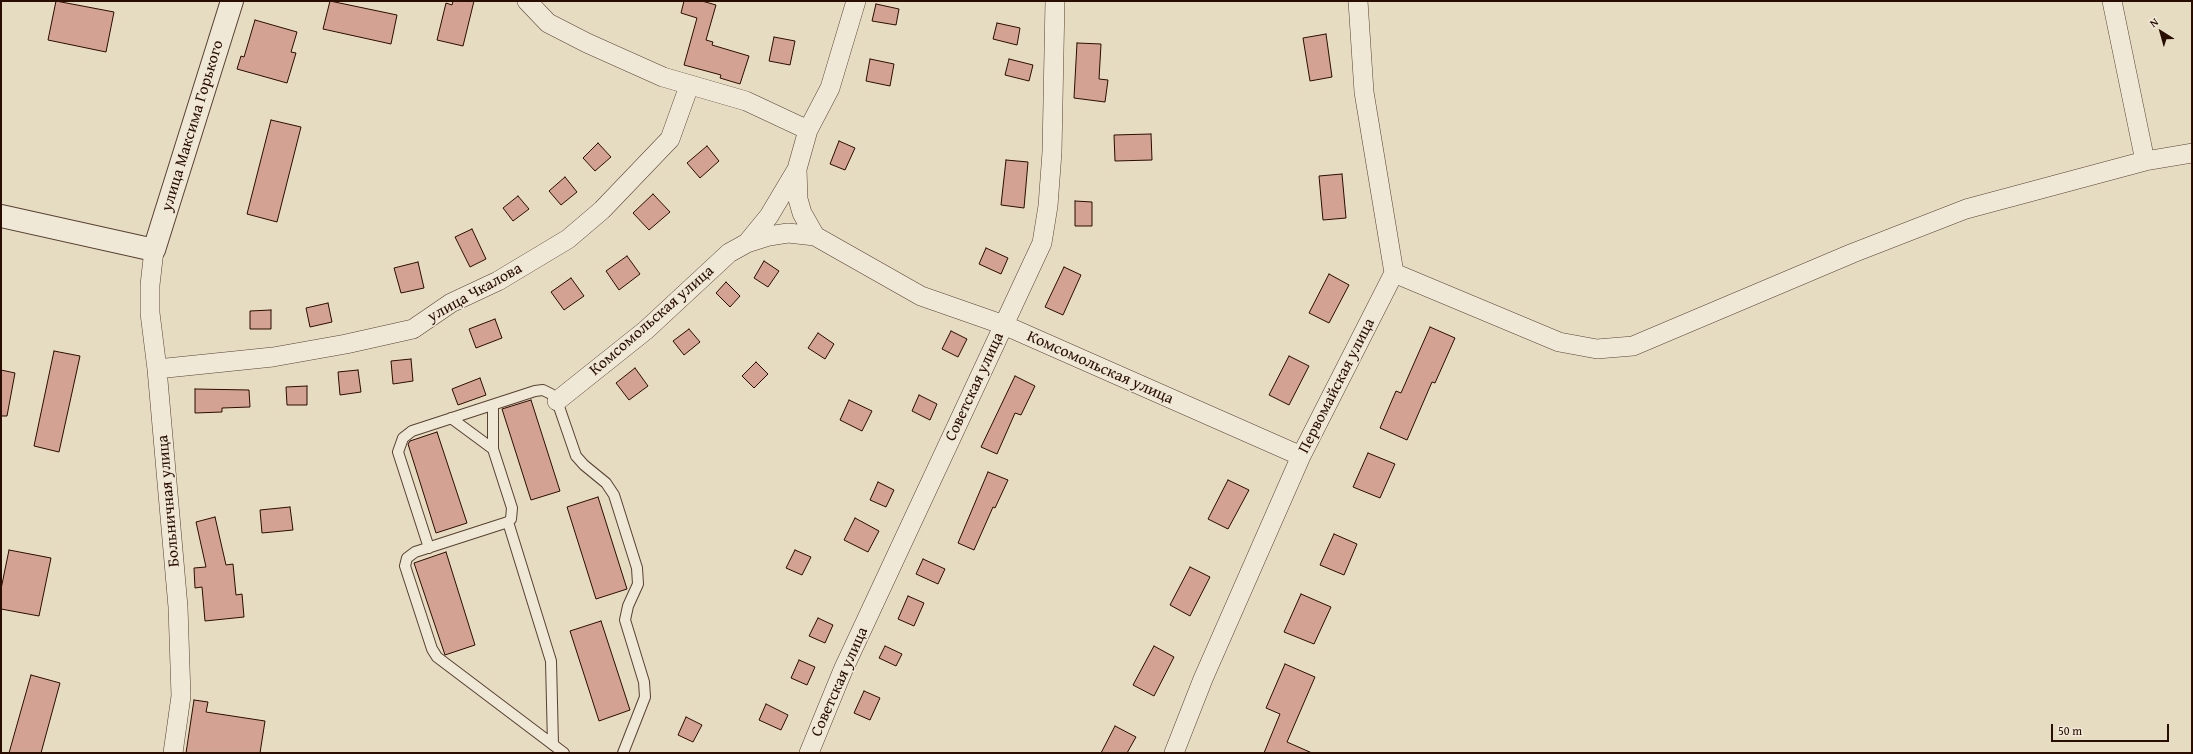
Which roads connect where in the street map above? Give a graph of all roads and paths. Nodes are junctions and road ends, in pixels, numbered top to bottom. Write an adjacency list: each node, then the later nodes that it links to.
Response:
1 (232, 1): 15 (street, улица Максима Горького)
2 (527, 1): 7 (street)
3 (856, 1): 8 (street, Комсомольская улица)
4 (1055, 1): 17 (street, Советская улица)
5 (1358, 1): 16 (street)
6 (2112, 1): 10 (street)
7 (689, 86): 8 (street); 18 (street, улица Чкалова)
8 (808, 130): 11 (street, Комсомольская улица)
9 (2192, 153): 10 (street)
10 (2145, 161): 16 (street)
11 (797, 169): 13 (street, Комсомольская улица); 14 (street, Комсомольская улица)
12 (1, 216): 15 (street)
13 (815, 236): 14 (street, Комсомольская улица); 17 (street, Комсомольская улица)
14 (747, 242): 19 (street, Комсомольская улица)
15 (154, 250): 18 (street, Больничная улица)
16 (1394, 274): 23 (street, Первомайская улица)
17 (1004, 325): 23 (street, Комсомольская улица); 30 (street, Советская улица)
18 (157, 368): 27 (street, Больничная улица)
19 (558, 401): 20 (lane); 29 (lane)
20 (493, 404): 21 (lane); 22 (lane)
21 (451, 418): 22 (lane); 25 (lane)
22 (493, 449): 24 (lane)
23 (1301, 456): 31 (street, Первомайская улица)
24 (508, 522): 25 (lane); 26 (lane)
25 (429, 548): 26 (lane)
26 (553, 745): 28 (lane)
27 (173, 753)
28 (564, 753)
29 (623, 753)
30 (809, 753)
31 (1174, 753)

